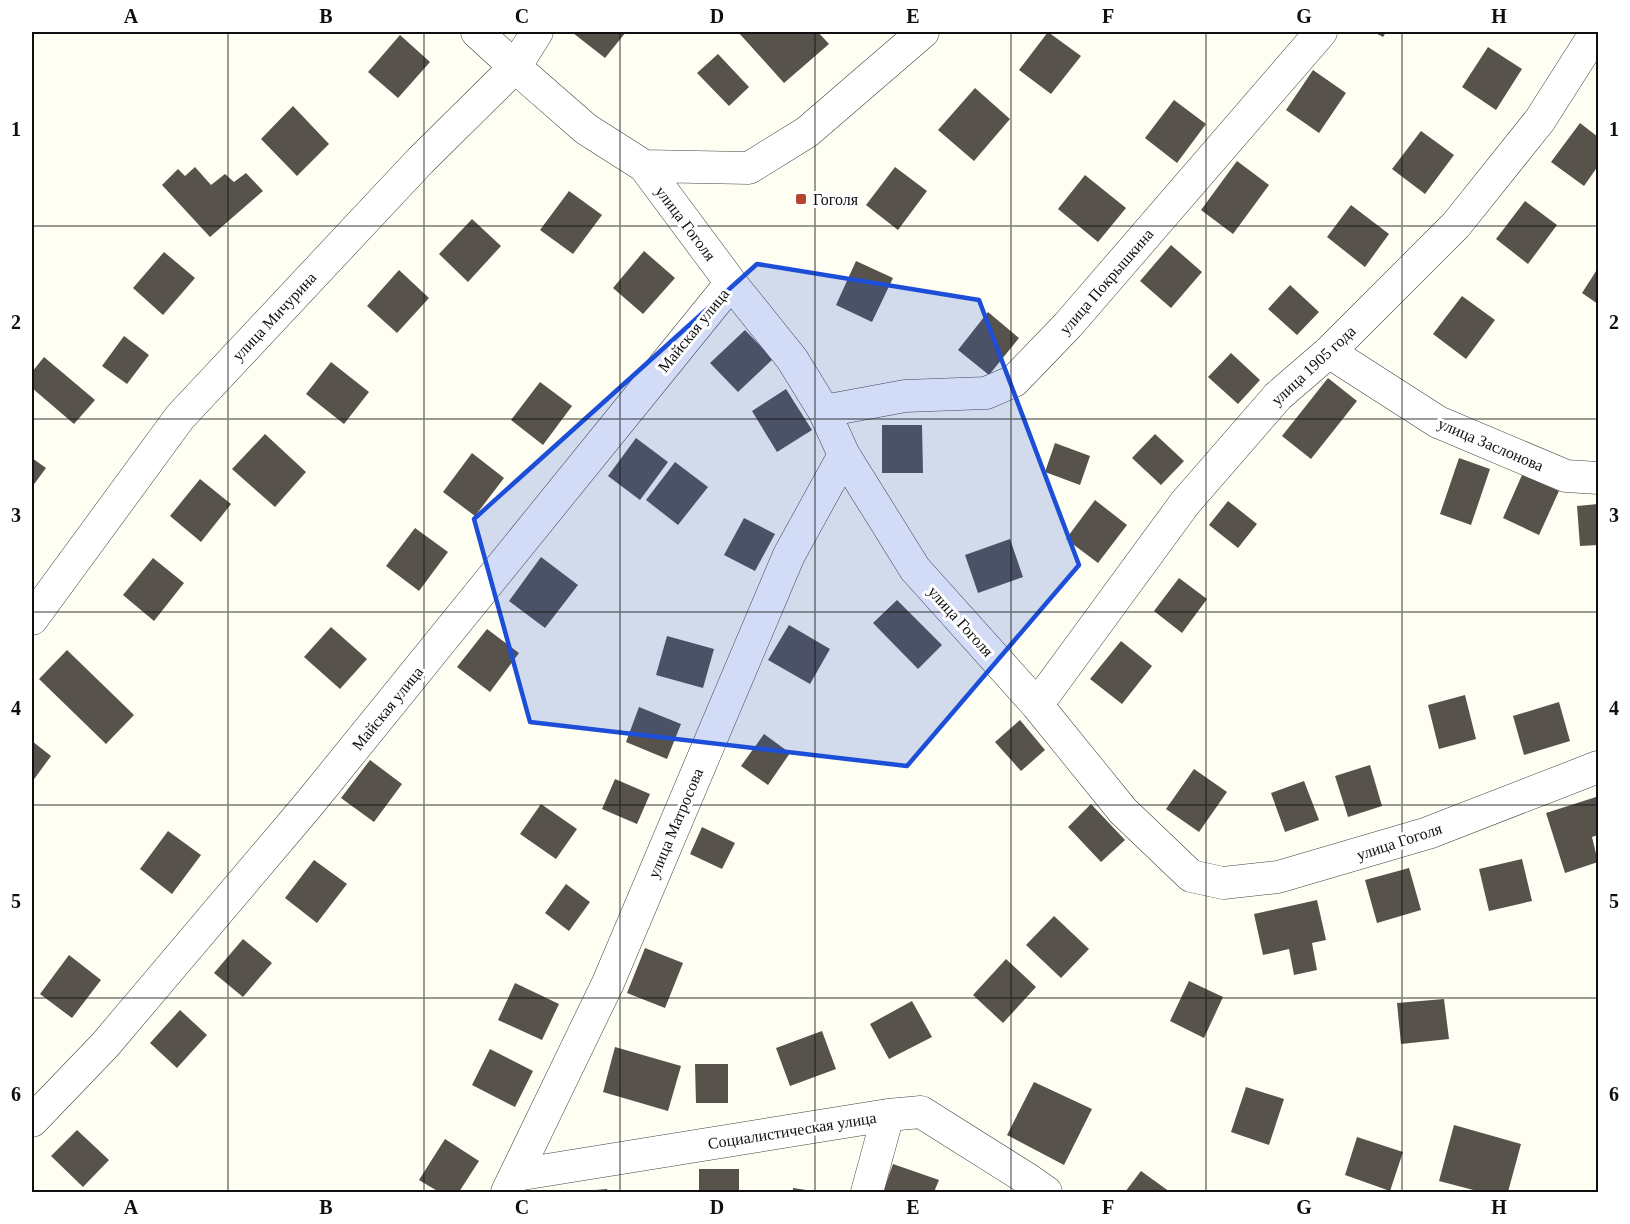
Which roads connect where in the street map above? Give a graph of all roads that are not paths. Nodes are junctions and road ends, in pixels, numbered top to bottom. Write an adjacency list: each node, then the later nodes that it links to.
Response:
1 (477, 32): 6 (street, улица Гоголя)
2 (537, 32): 6 (street, улица Мичурина)
3 (922, 32): 7 (street)
4 (1321, 32): 10 (street, улица Покрышкина)
5 (1596, 32): 9 (street, улица 1905 года)
6 (515, 67): 7 (street, улица Гоголя); 13 (street, улица Мичурина)
7 (644, 166): 8 (street, улица Гоголя)
8 (731, 283): 10 (street, улица Гоголя); 17 (street, Майская улица)
9 (1329, 352): 12 (street, улица Заслонова); 14 (street, улица 1905 года)
10 (824, 411): 11 (street, улица Гоголя)
11 (844, 455): 14 (street, улица Гоголя); 18 (street, улица Матросова)
12 (1599, 478)
13 (32, 619)
14 (1037, 705): 15 (street, улица Гоголя)
15 (1599, 767)
16 (888, 1115): 18 (street, Социалистическая улица); 19 (street); 20 (street, Социалистическая улица)
17 (32, 1121)
18 (512, 1184)
19 (867, 1192)
20 (1046, 1192)

